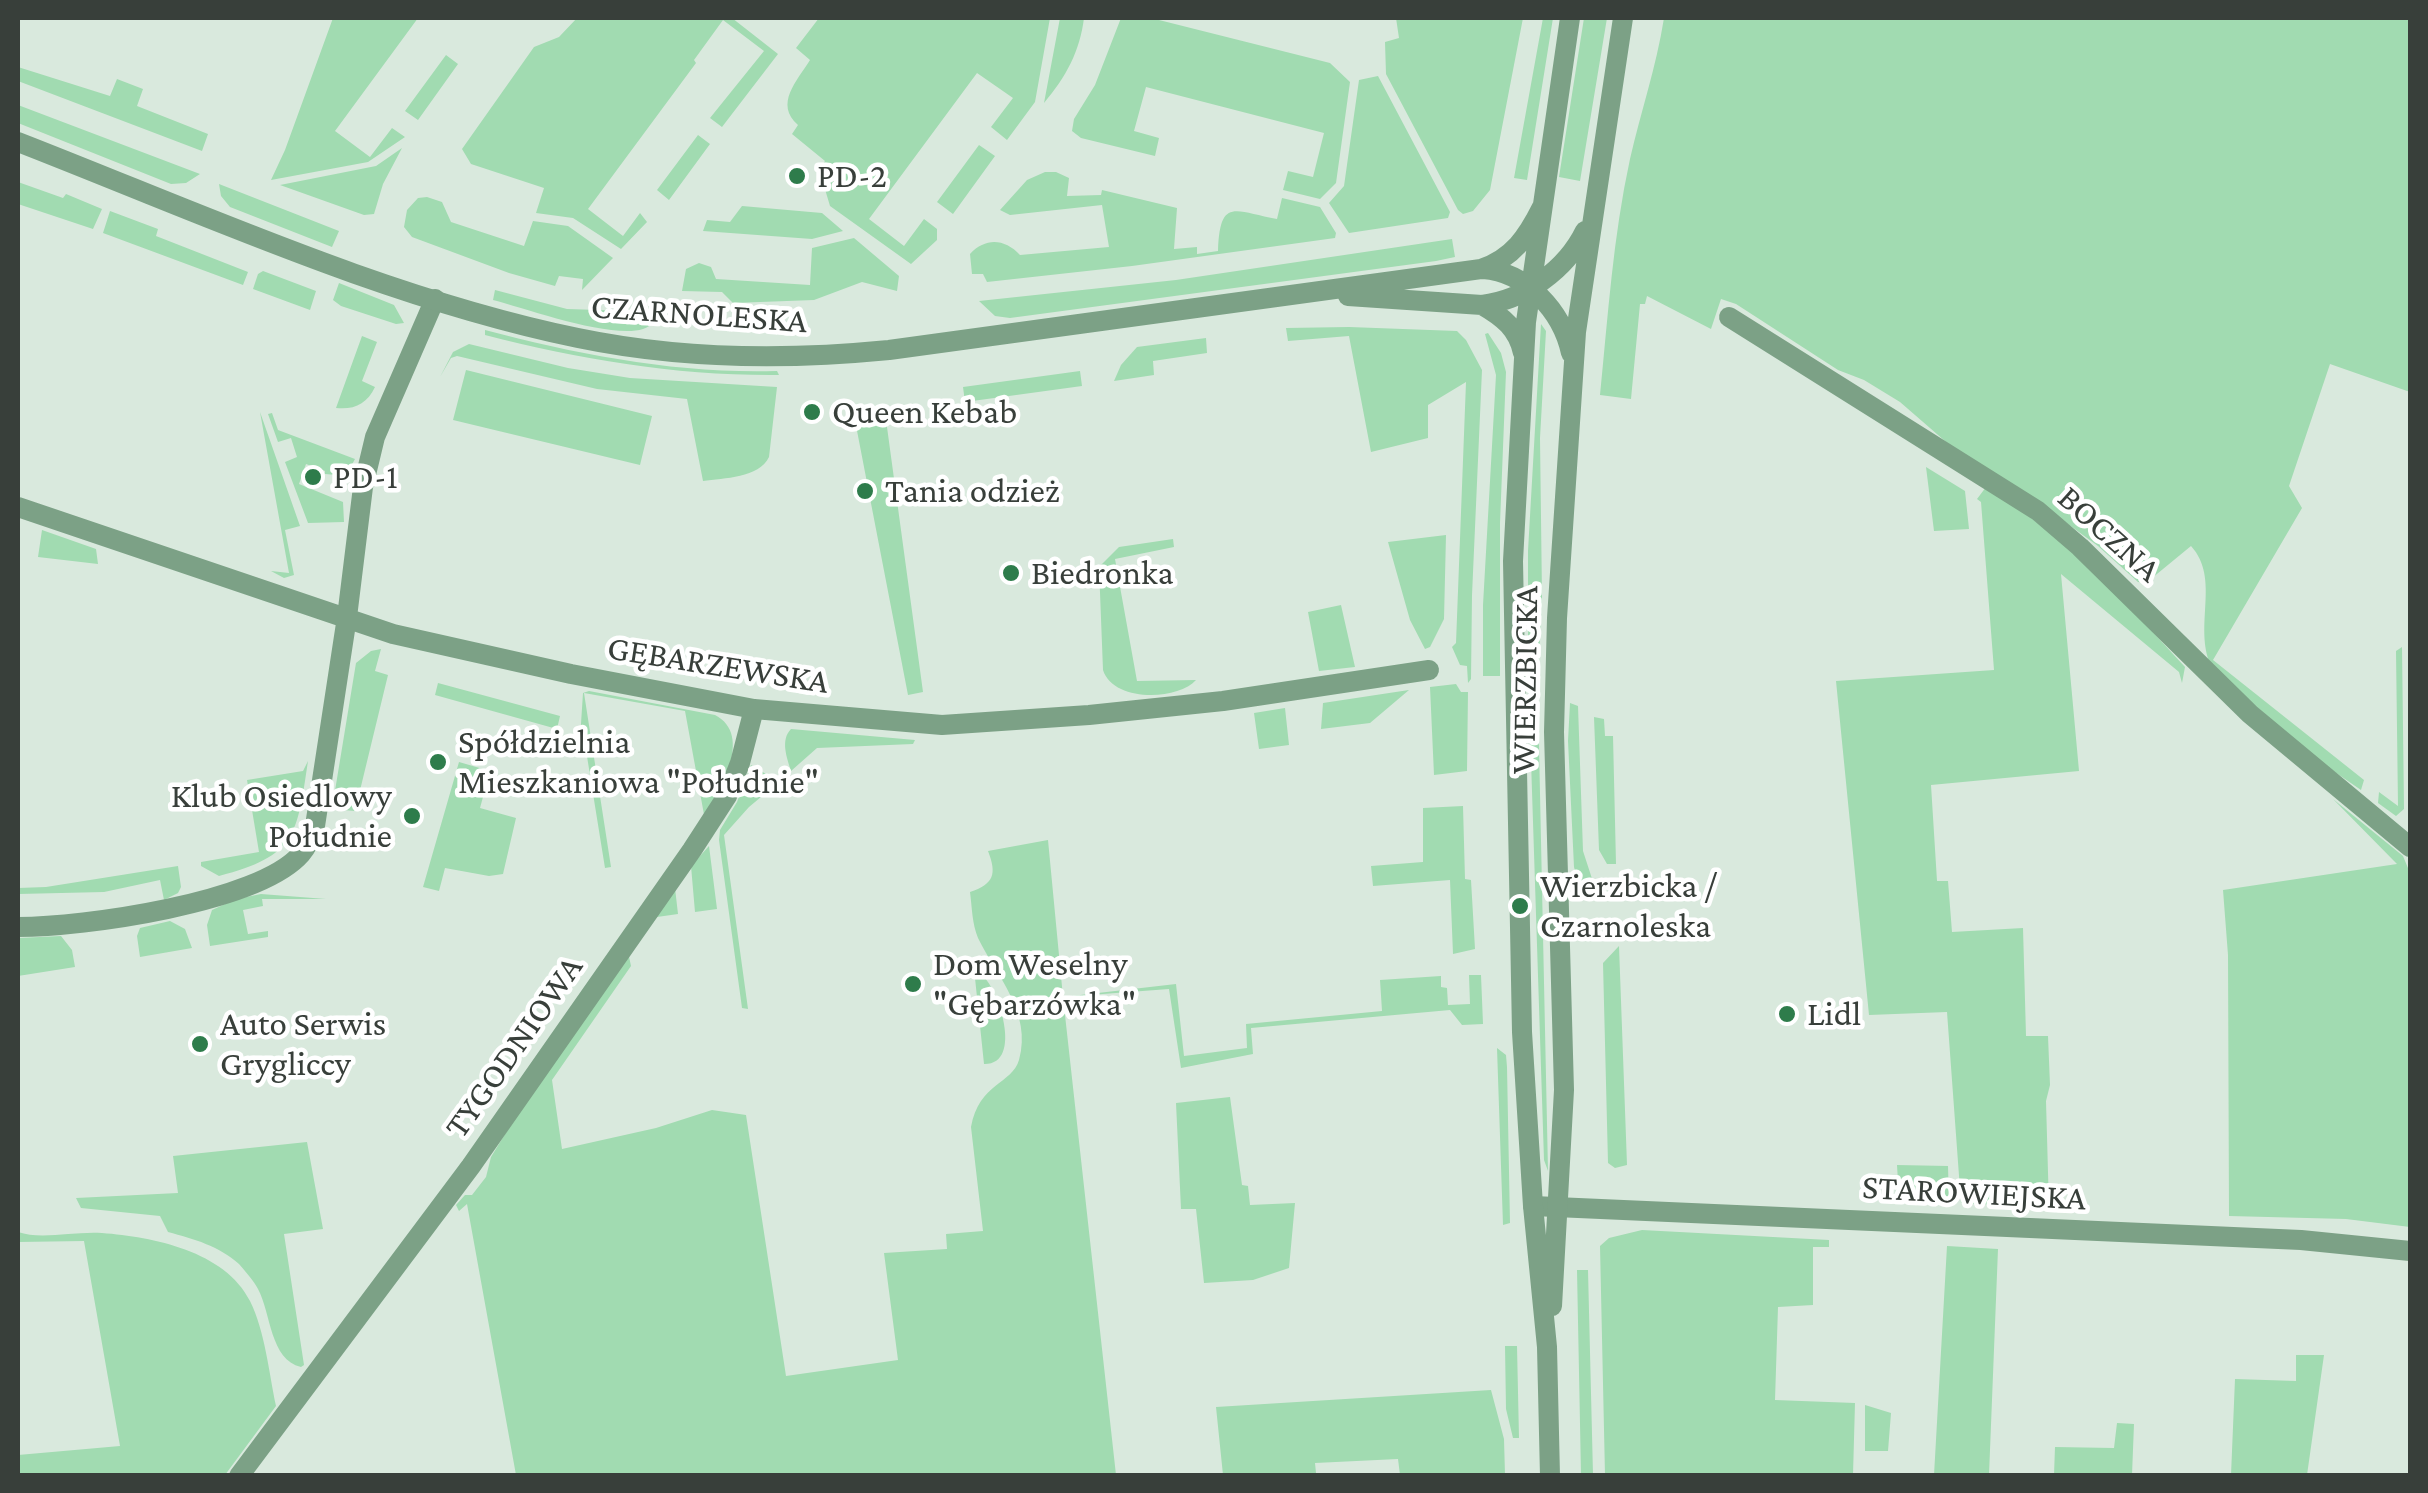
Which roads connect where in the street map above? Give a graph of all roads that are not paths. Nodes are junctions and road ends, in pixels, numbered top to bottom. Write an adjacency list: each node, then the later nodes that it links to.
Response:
1 (1570, 18): 4 (street, WIERZBICKA)
2 (1624, 18): 5 (street, WIERZBICKA)
3 (18, 142): 9 (street, CZARNOLESKA)
4 (1542, 207): 6 (street); 7 (street, WIERZBICKA)
5 (1592, 216): 7 (street, CZARNOLESKA); 13 (street, WIERZBICKA)
6 (1481, 269): 7 (street); 8 (street, CZARNOLESKA)
7 (1530, 288): 10 (street, CZARNOLESKA); 12 (street, WIERZBICKA); 13 (street)
8 (1286, 296): 9 (street, CZARNOLESKA); 10 (street, CZARNOLESKA)
9 (434, 299): 15 (street)
10 (1482, 305): 12 (street)
11 (1729, 317): 18 (street, BOCZNA)
12 (1524, 355): 20 (street, WIERZBICKA)
13 (1574, 364): 21 (street, WIERZBICKA)
14 (18, 508): 15 (street, GĘBARZEWSKA)
15 (348, 617): 17 (street, GĘBARZEWSKA); 19 (street)
16 (1429, 670): 17 (street, GĘBARZEWSKA)
17 (754, 709): 24 (street, TYGODNIOWA)
18 (2410, 847)
19 (18, 927)
20 (1533, 1206): 21 (street, STAROWIEJSKA); 23 (street, WIERZBICKA)
21 (1559, 1209): 22 (street, STAROWIEJSKA); 23 (street, WIERZBICKA)
22 (2410, 1250)
23 (1547, 1347): 25 (street, WIERZBICKA)
24 (239, 1476)
25 (1550, 1476)

